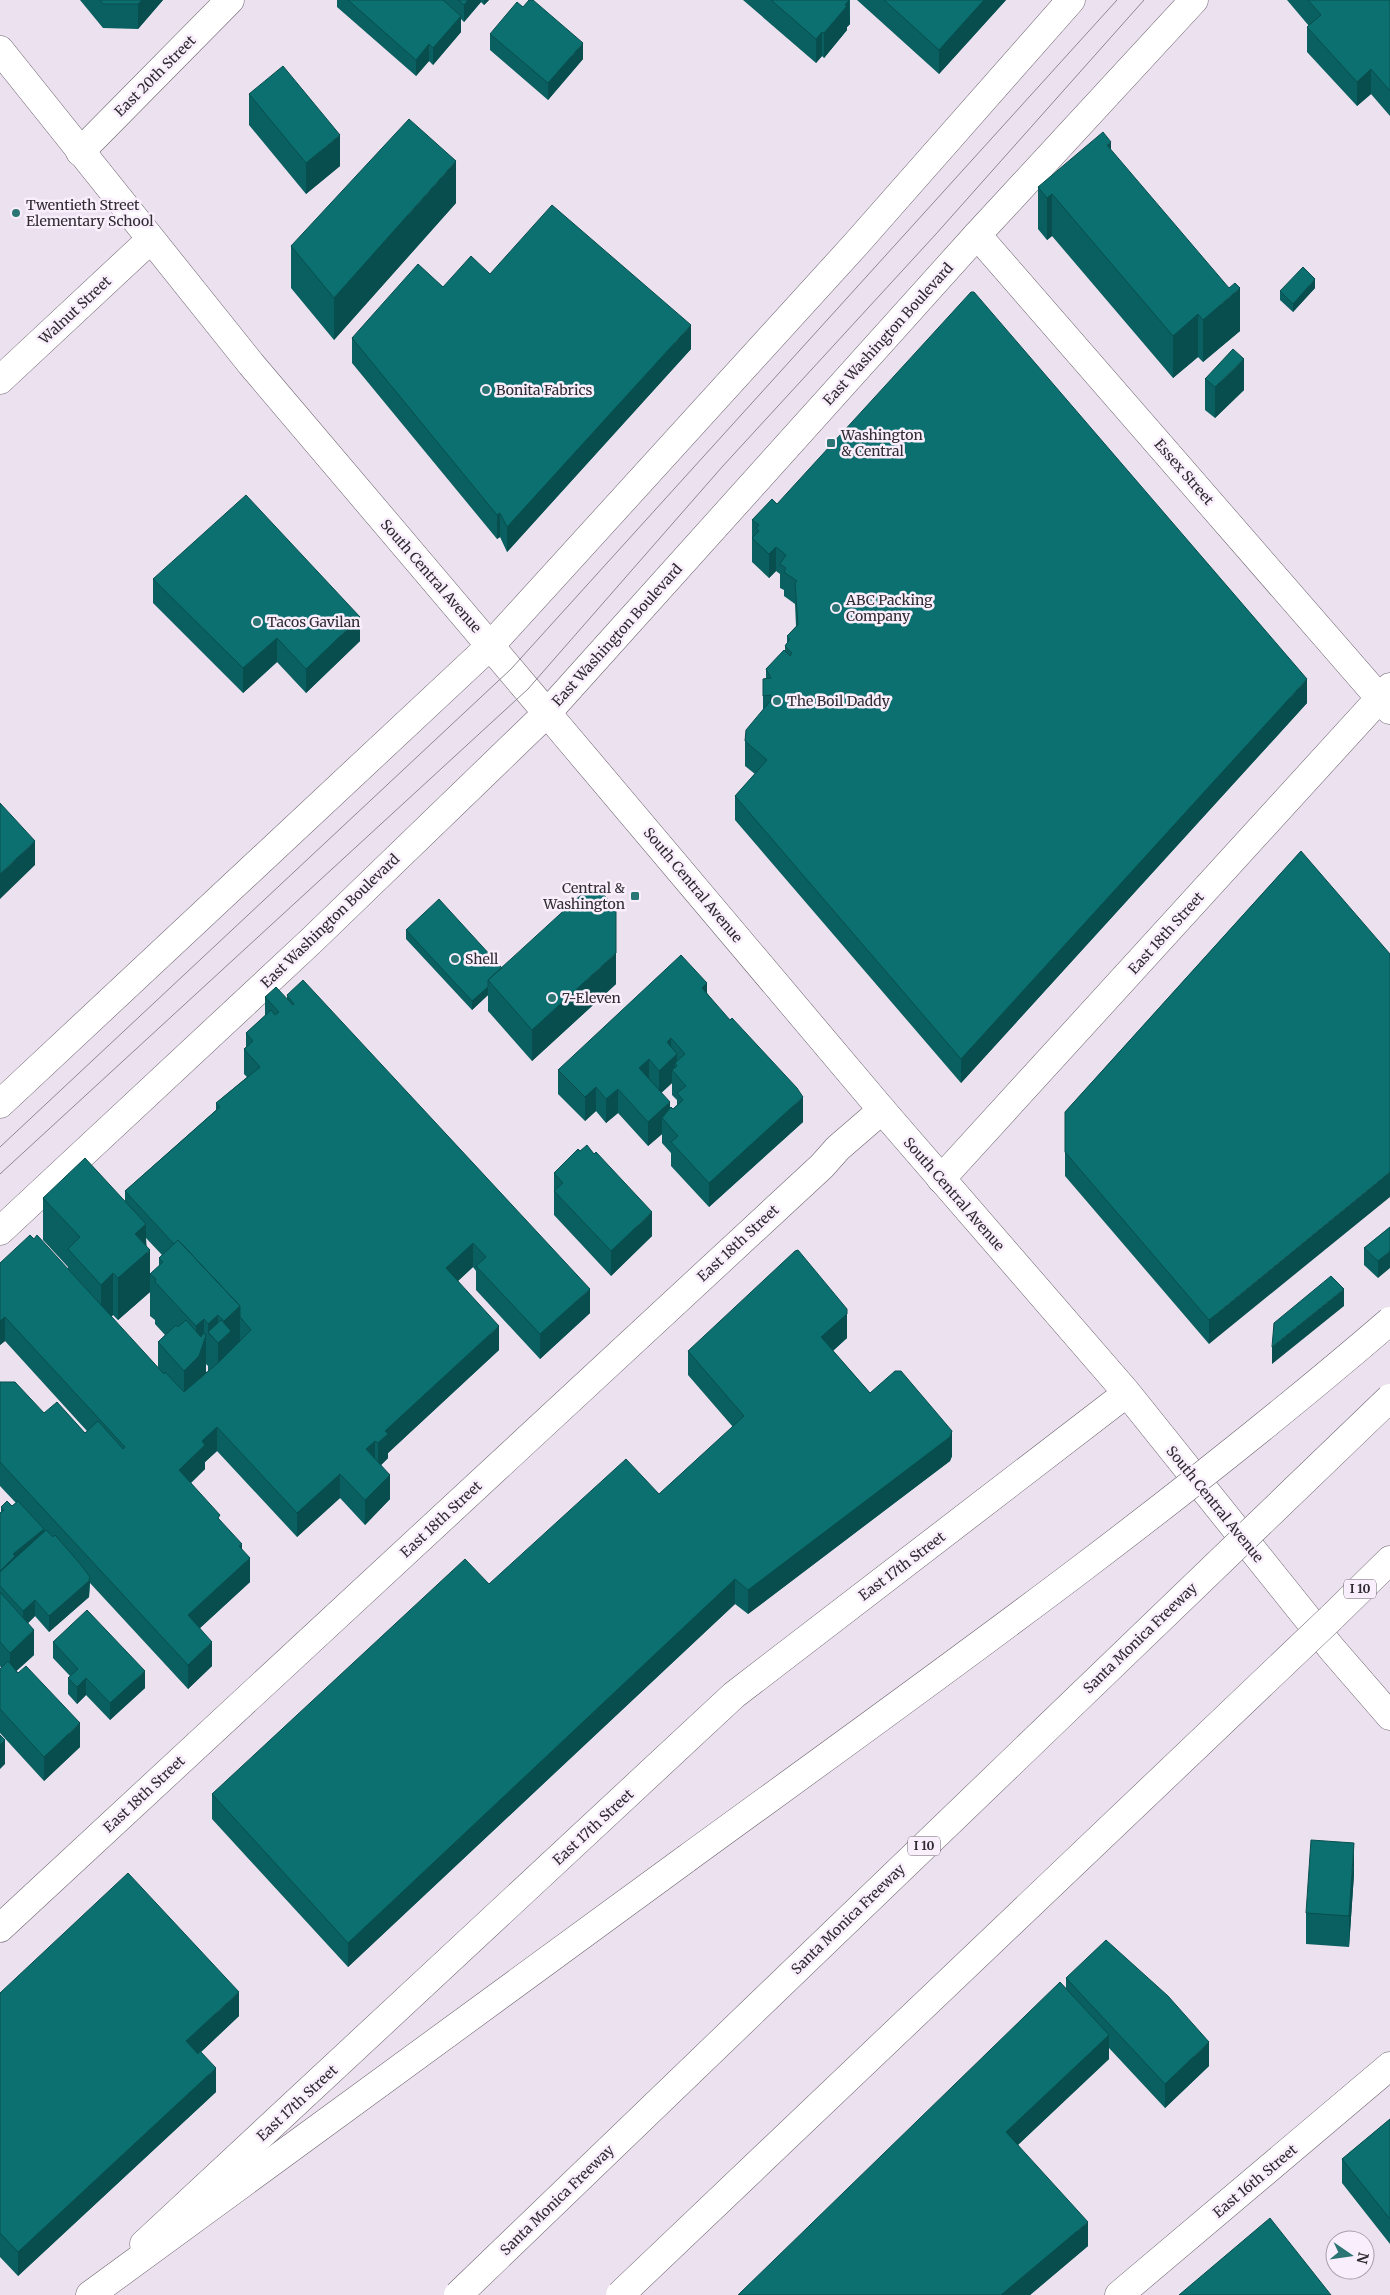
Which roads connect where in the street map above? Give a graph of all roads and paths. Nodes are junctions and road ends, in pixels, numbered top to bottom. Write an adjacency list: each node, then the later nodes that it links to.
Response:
1 (230, 0): 5 (main road, East 20th Street)
2 (1071, 0): 9 (main road)
3 (1194, 0): 6 (main road, East Washington Boulevard)
4 (0, 50): 5 (main road, South Central Avenue)
5 (80, 152): 7 (main road, South Central Avenue)
6 (977, 234): 10 (main road, Essex Street); 11 (main road, East Washington Boulevard)
7 (150, 240): 8 (main road, Walnut Street); 9 (main road, South Central Avenue)
8 (0, 380)
9 (491, 645): 11 (main road, South Central Avenue); 12 (main road)
10 (1387, 699): 14 (main road, East 18th Street)
11 (547, 713): 13 (main road, South Central Avenue); 15 (main road, East Washington Boulevard)
12 (0, 1104)
13 (882, 1110): 14 (main road, South Central Avenue); 21 (main road, East 18th Street)
14 (941, 1179): 17 (main road, South Central Avenue)
15 (0, 1231)
16 (1390, 1321): 23 (main road, bridge)
17 (1127, 1394): 20 (main road, South Central Avenue); 23 (main road, East 17th Street)
18 (1390, 1398): 24 (main road, Santa Monica Freeway / I 10, bridge)
19 (1390, 1560): 25 (main road, I 10, bridge)
20 (1390, 1716)
21 (0, 1928)
22 (1390, 2066): 26 (main road, East 16th Street)
23 (89, 2295)
24 (458, 2295)
25 (620, 2295)
26 (1119, 2295)

